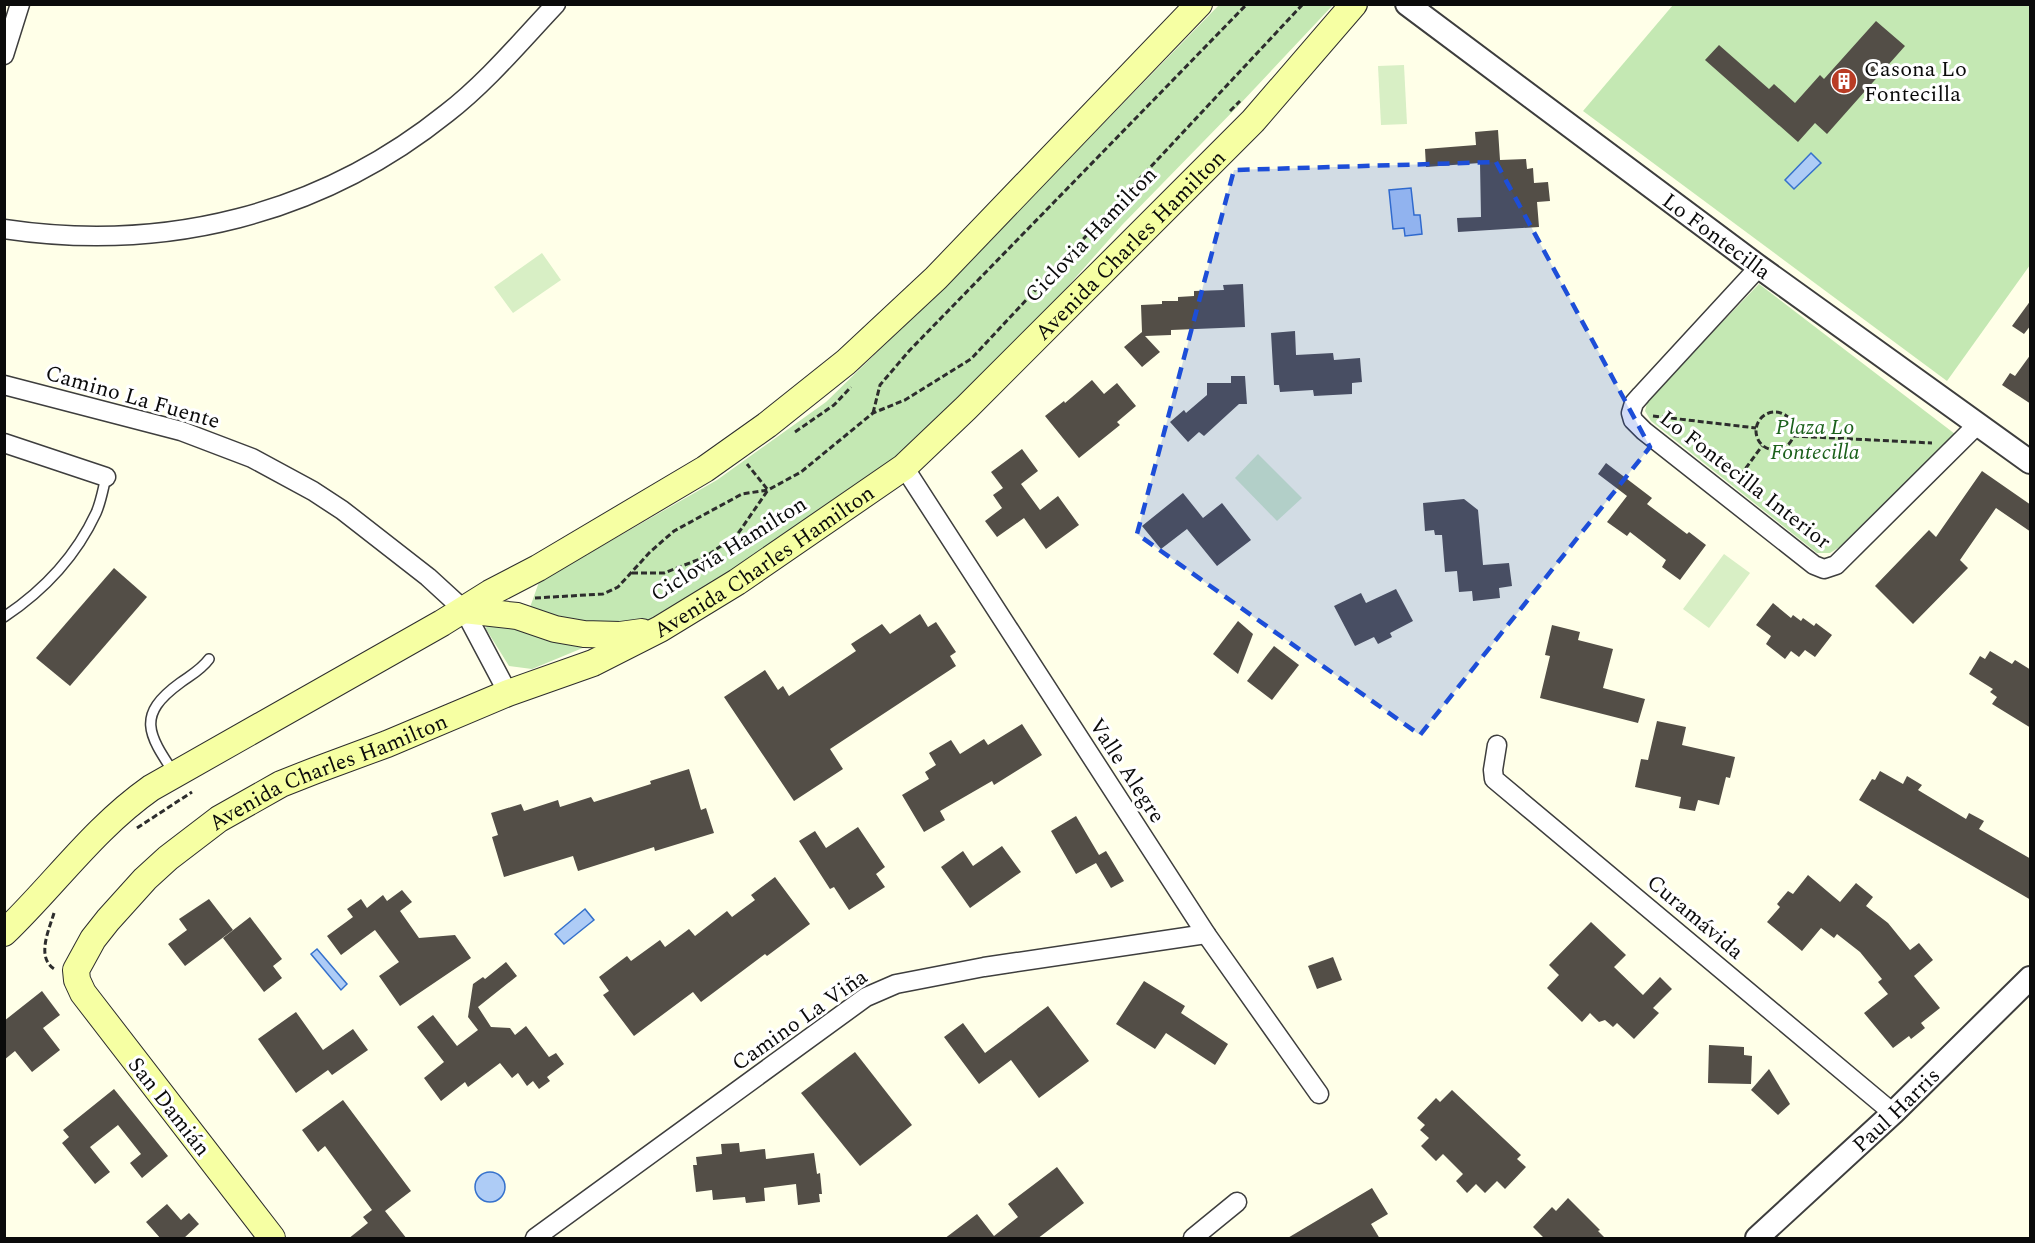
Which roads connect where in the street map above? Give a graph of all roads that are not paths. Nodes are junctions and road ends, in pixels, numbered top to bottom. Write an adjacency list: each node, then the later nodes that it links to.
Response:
1 (20, 4): 6 (street)
2 (556, 4): 7 (street)
3 (1354, 4): 13 (main road, Avenida Charles Hamilton)
4 (1407, 4): 8 (street, Lo Fontecilla)
5 (1196, 6): 15 (main road)
6 (4, 55)
7 (4, 229)
8 (1759, 267): 10 (street, Lo Fontecilla); 10 (street, Lo Fontecilla Interior)
9 (4, 385): 17 (street, Camino La Fuente)
10 (1977, 425): 12 (street, Lo Fontecilla)
11 (4, 443): 14 (street)
12 (2031, 462)
13 (904, 467): 19 (main road, Avenida Charles Hamilton); 25 (street, Valle Alegre)
14 (106, 477): 18 (lane)
15 (540, 578): 16 (main road); 17 (main road)
16 (525, 605): 17 (main road); 19 (main road)
17 (464, 610): 21 (street, Camino La Fuente); 23 (main road)
18 (4, 617)
19 (660, 629): 21 (main road, Avenida Charles Hamilton)
20 (209, 659): 23 (lane)
21 (508, 693): 26 (main road, Avenida Charles Hamilton)
22 (1497, 745): 29 (street, Curamávida)
23 (174, 773): 24 (main road)
24 (4, 933)
25 (1206, 934): 28 (street, Valle Alegre); 32 (street, Camino La Viña)
26 (76, 975): 31 (main road, San Damián)
27 (2031, 978): 29 (street, Paul Harris)
28 (1319, 1094)
29 (1893, 1113): 34 (street, Paul Harris)
30 (1237, 1202): 33 (street)
31 (272, 1239)
32 (535, 1239)
33 (1192, 1239)
34 (1757, 1239)

